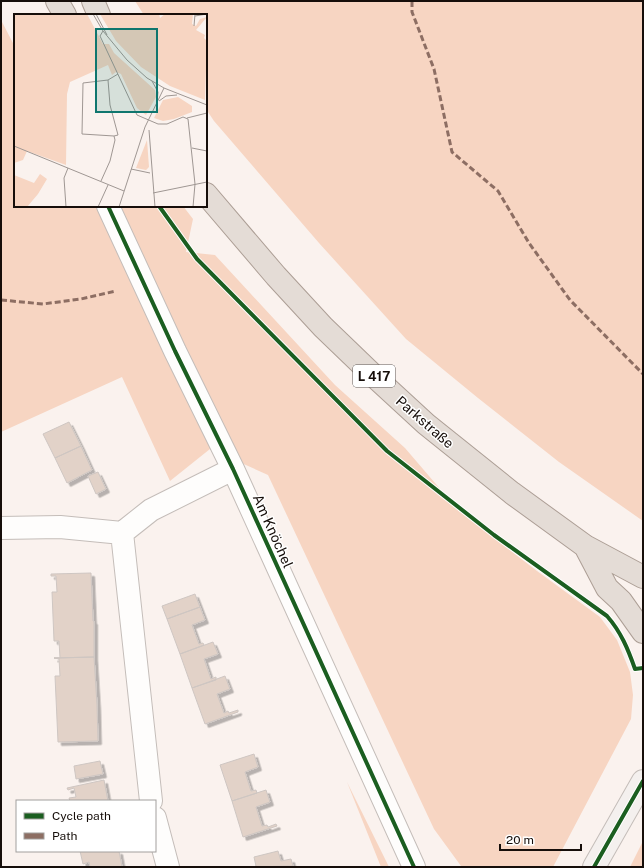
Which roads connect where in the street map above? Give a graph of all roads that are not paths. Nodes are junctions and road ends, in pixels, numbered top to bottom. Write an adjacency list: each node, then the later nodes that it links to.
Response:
1 (57, 1): 3 (highway)
2 (92, 1): 4 (highway)
3 (64, 14)
4 (98, 14)
5 (207, 195): 10 (highway, Parkstraße / L 417)
6 (108, 207): 7 (street, Am Knöchel)
7 (233, 469): 9 (street); 17 (street, Am Knöchel)
8 (1, 528): 9 (street)
9 (122, 533): 14 (street)
10 (585, 546): 11 (highway, Parkstraße / L 417); 12 (highway)
11 (643, 577)
12 (643, 632)
13 (643, 781): 18 (main road)
14 (151, 800)
15 (156, 822): 16 (street)
16 (168, 867)
17 (414, 867)
18 (594, 867)

